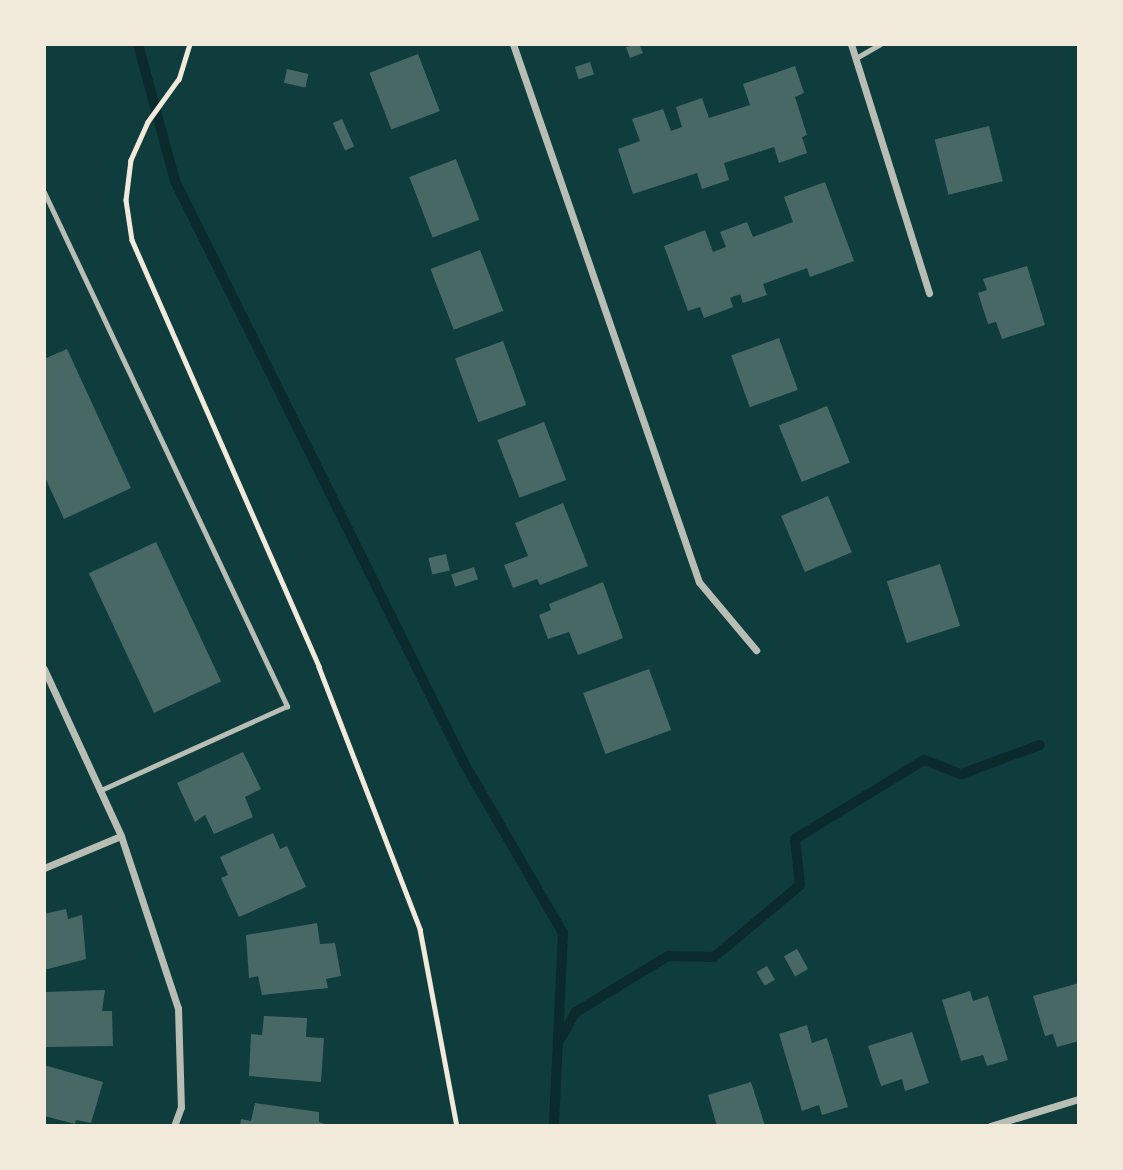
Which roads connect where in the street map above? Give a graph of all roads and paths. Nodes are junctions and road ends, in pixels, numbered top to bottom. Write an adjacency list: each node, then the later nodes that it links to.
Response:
1 (190, 44): 15 (path)
2 (513, 44): 8 (street)
3 (851, 44): 5 (street)
4 (880, 44): 5 (lane)
5 (856, 58): 7 (street)
6 (44, 192): 10 (lane)
7 (929, 293)
8 (756, 650)
9 (44, 669): 10 (street)
10 (99, 791): 11 (street)
11 (121, 836): 12 (street); 14 (street)
12 (44, 868)
13 (1079, 1099): 16 (street)
14 (174, 1126)
15 (457, 1126)
16 (990, 1126)

